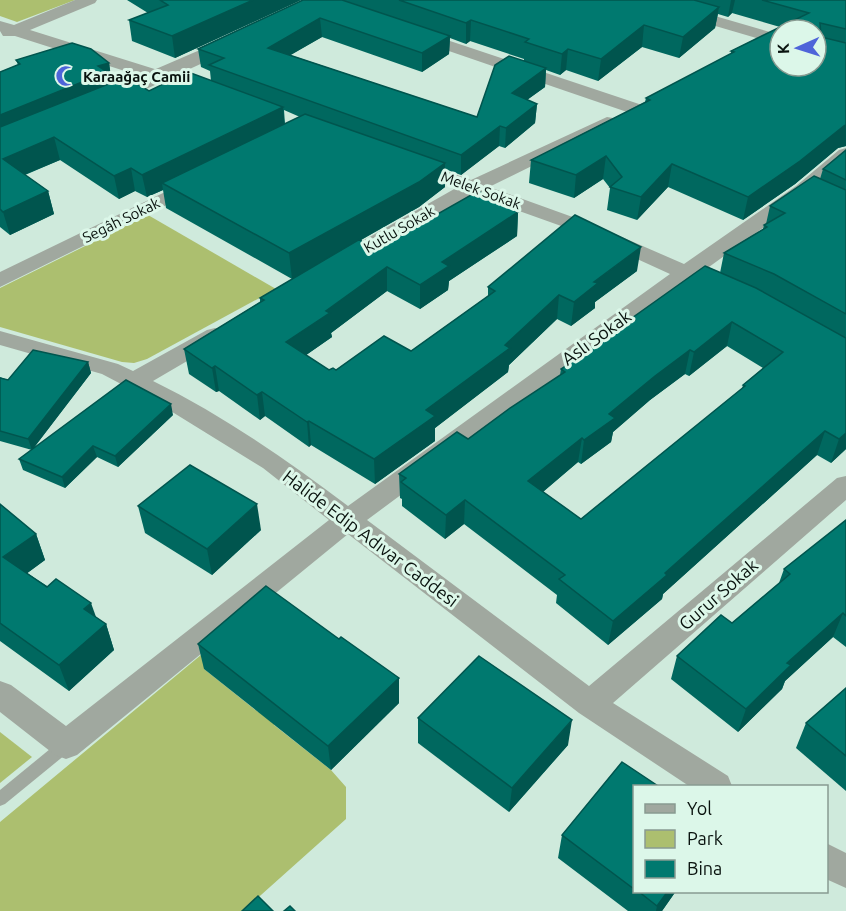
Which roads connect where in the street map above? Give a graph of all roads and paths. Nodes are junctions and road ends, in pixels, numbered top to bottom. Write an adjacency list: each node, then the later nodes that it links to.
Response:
1 (89, 0): 4 (street)
2 (644, 0): 6 (street)
3 (396, 28): 12 (street)
4 (5, 31): 9 (street)
5 (254, 32): 9 (street)
6 (768, 37)
7 (768, 39): 8 (street)
8 (745, 47)
9 (159, 76): 10 (street); 13 (street)
10 (221, 97)
11 (656, 98): 12 (street, Kutlu Sokak)
12 (636, 109): 17 (street, Kutlu Sokak)
13 (78, 111)
14 (846, 154): 18 (street, Aslı Sokak)
15 (395, 160): 17 (street, Melek Sokak)
16 (213, 175): 20 (street, Segâh Sokak)
17 (473, 187): 18 (street, Melek Sokak); 19 (street, Kutlu Sokak)
18 (687, 273): 21 (street, Melek Sokak); 26 (street, Aslı Sokak)
19 (319, 275)
20 (0, 280)
21 (718, 287)
22 (237, 322): 24 (street)
23 (0, 338): 24 (street, Halide Edip Adıvar Caddesi)
24 (134, 381): 26 (street, Halide Edip Adıvar Caddesi)
25 (846, 484): 28 (street, Gurur Sokak)
26 (346, 521): 28 (street, Halide Edip Adıvar Caddesi); 29 (street, Aslı Sokak)
27 (0, 694): 29 (street)
28 (590, 704): 30 (street, Halide Edip Adıvar Caddesi)
29 (66, 745): 31 (lane)
30 (714, 785)
31 (0, 799)
32 (828, 860): 33 (street)
33 (846, 872)

